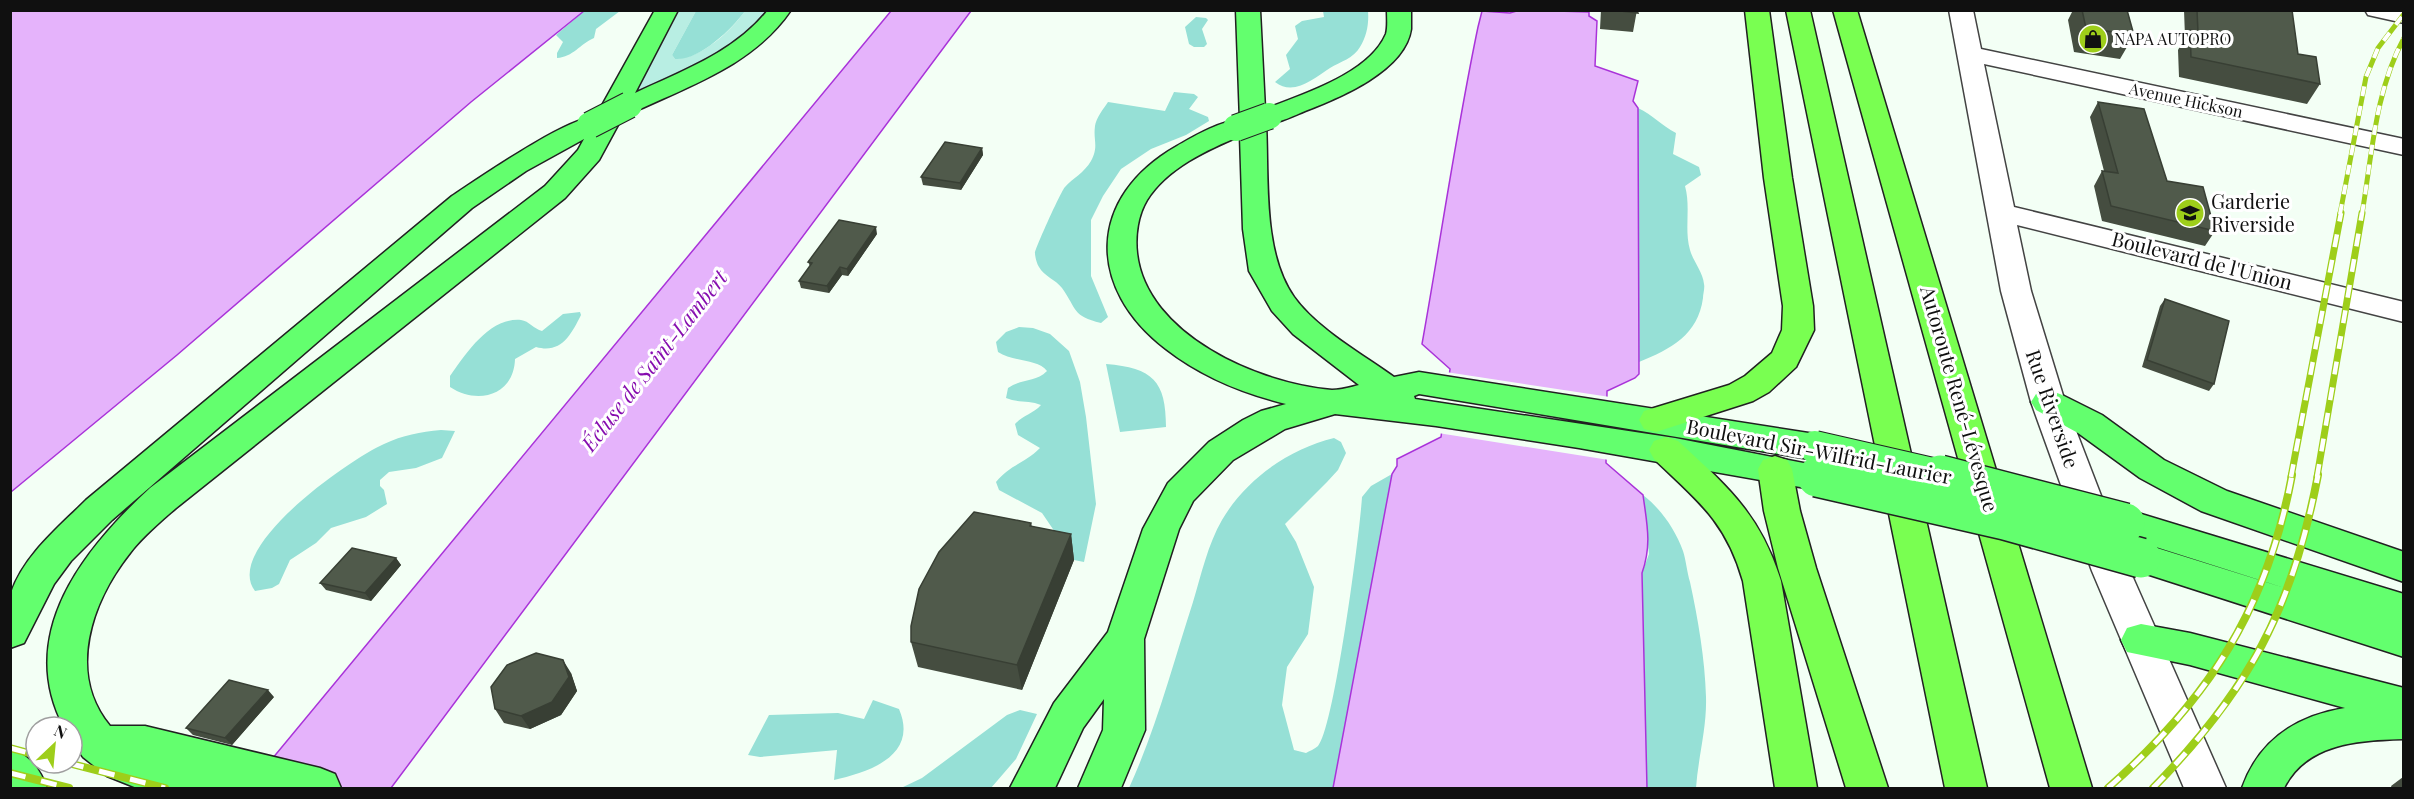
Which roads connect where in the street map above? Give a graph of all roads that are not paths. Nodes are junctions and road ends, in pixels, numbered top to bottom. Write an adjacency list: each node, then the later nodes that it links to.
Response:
1 (667, 10): 30 (main road)
2 (780, 10): 24 (main road, bridge)
3 (1248, 10): 16 (main road)
4 (1399, 10): 18 (main road, bridge)
5 (1757, 10): 19 (highway)
6 (1798, 10): 39 (highway)
7 (1845, 10): 40 (highway, Autoroute René-Lévesque)
8 (1961, 10): 11 (street, Rue Riverside)
9 (2376, 10): 10 (street)
10 (2403, 16)
11 (1969, 54): 12 (street, Avenue Hickson); 13 (street, Rue Riverside)
12 (2403, 147)
13 (2001, 222): 14 (street, Boulevard de l'Union); 15 (street, Boulevard de l'Union); 17 (street, Rue Riverside)
14 (2403, 312)
15 (2403, 330)
16 (1420, 397): 18 (main road, Boulevard Sir-Wilfrid-Laurier); 19 (main road, Boulevard Sir-Wilfrid-Laurier)
17 (2048, 402): 22 (main road); 26 (street, Rue Riverside)
18 (1330, 403): 25 (main road, Boulevard Sir-Wilfrid-Laurier)
19 (1661, 435): 20 (main road, Boulevard Sir-Wilfrid-Laurier); 21 (main road, Boulevard Sir-Wilfrid-Laurier); 37 (highway)
20 (1816, 462): 21 (main road, Boulevard Sir-Wilfrid-Laurier); 23 (main road, Boulevard Sir-Wilfrid-Laurier, bridge); 27 (main road, Boulevard Sir-Wilfrid-Laurier, bridge)
21 (1775, 470): 38 (highway)
22 (2403, 567)
23 (2403, 610)
24 (10, 632)
25 (1125, 639): 35 (main road); 36 (main road)
26 (2141, 640): 28 (main road); 41 (street, Rue Riverside)
27 (2403, 641)
28 (2403, 706)
29 (2403, 720): 42 (main road)
30 (123, 751): 33 (main road); 34 (main road)
31 (10, 767): 32 (main road)
32 (26, 789)
33 (216, 789)
34 (320, 789)
35 (1031, 789)
36 (1099, 789)
37 (1796, 789)
38 (1867, 789)
39 (1966, 789)
40 (2071, 789)
41 (2205, 789)
42 (2263, 789)

